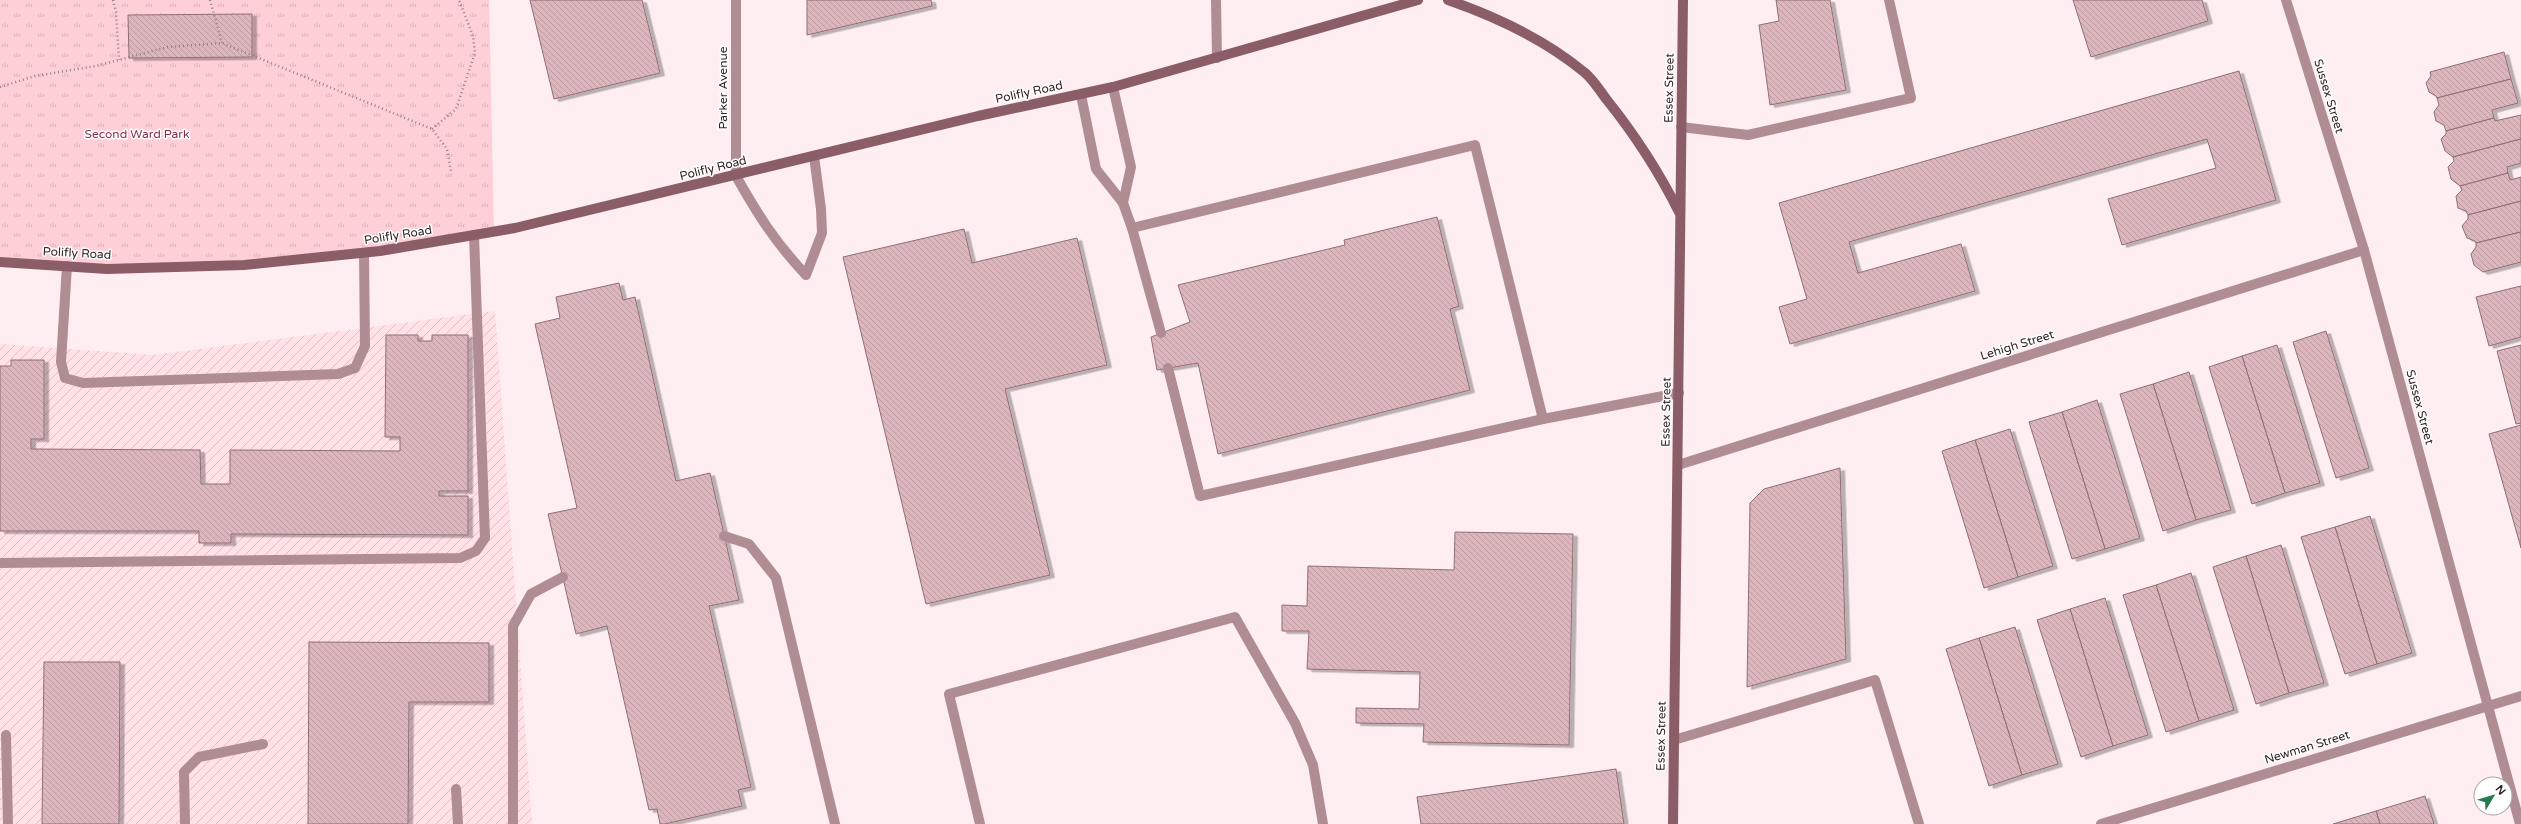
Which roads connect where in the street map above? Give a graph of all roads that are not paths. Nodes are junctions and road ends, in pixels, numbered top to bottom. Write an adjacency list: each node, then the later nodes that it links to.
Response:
1 (736, 0): 14 (street, Parker Avenue)
2 (1216, 0): 9 (street)
3 (1418, 0): 8 (main road, Polifly Road)
4 (1448, 0): 16 (main road)
5 (1683, 0): 12 (main road, Essex Street)
6 (1889, 0): 12 (street)
7 (2286, 0): 19 (street, Sussex Street)
8 (1399, 3): 9 (main road, Polifly Road)
9 (1217, 58): 10 (main road, Polifly Road)
10 (1113, 87): 11 (main road, Polifly Road); 15 (street)
11 (1081, 95): 13 (main road, Polifly Road); 15 (street)
12 (1681, 127): 16 (main road, Essex Street)
13 (814, 156): 14 (main road, Polifly Road); 14 (street)
14 (736, 176): 18 (main road, Polifly Road)
15 (1123, 203): 17 (street)
16 (1680, 214): 25 (main road, Essex Street)
17 (1132, 228): 23 (street); 26 (street)
18 (474, 235): 20 (main road, Polifly Road); 29 (street)
19 (2364, 250): 27 (street, Lehigh Street); 32 (street, Sussex Street)
20 (364, 253): 22 (main road, Polifly Road); 22 (street)
21 (0, 262): 22 (main road, Polifly Road)
22 (67, 266)
23 (1161, 333)
24 (1168, 368): 26 (street)
25 (1679, 393): 26 (street); 27 (main road, Essex Street)
26 (1543, 419)
27 (1678, 465): 34 (main road, Essex Street)
28 (724, 536): 41 (street)
29 (0, 564)
30 (563, 577): 40 (street)
31 (2521, 696): 32 (street, Newman Street)
32 (2488, 706): 46 (street, Newman Street); 47 (street, Sussex Street)
33 (6, 735): 37 (street)
34 (1674, 740): 44 (main road, Essex Street); 45 (street)
35 (263, 744): 38 (street)
36 (456, 790): 39 (street)
37 (8, 824)
38 (185, 824)
39 (458, 824)
40 (513, 824)
41 (835, 824)
42 (980, 824): 43 (street)
43 (1323, 824)
44 (1673, 824)
45 (1919, 824)
46 (2101, 824)
47 (2520, 824)

